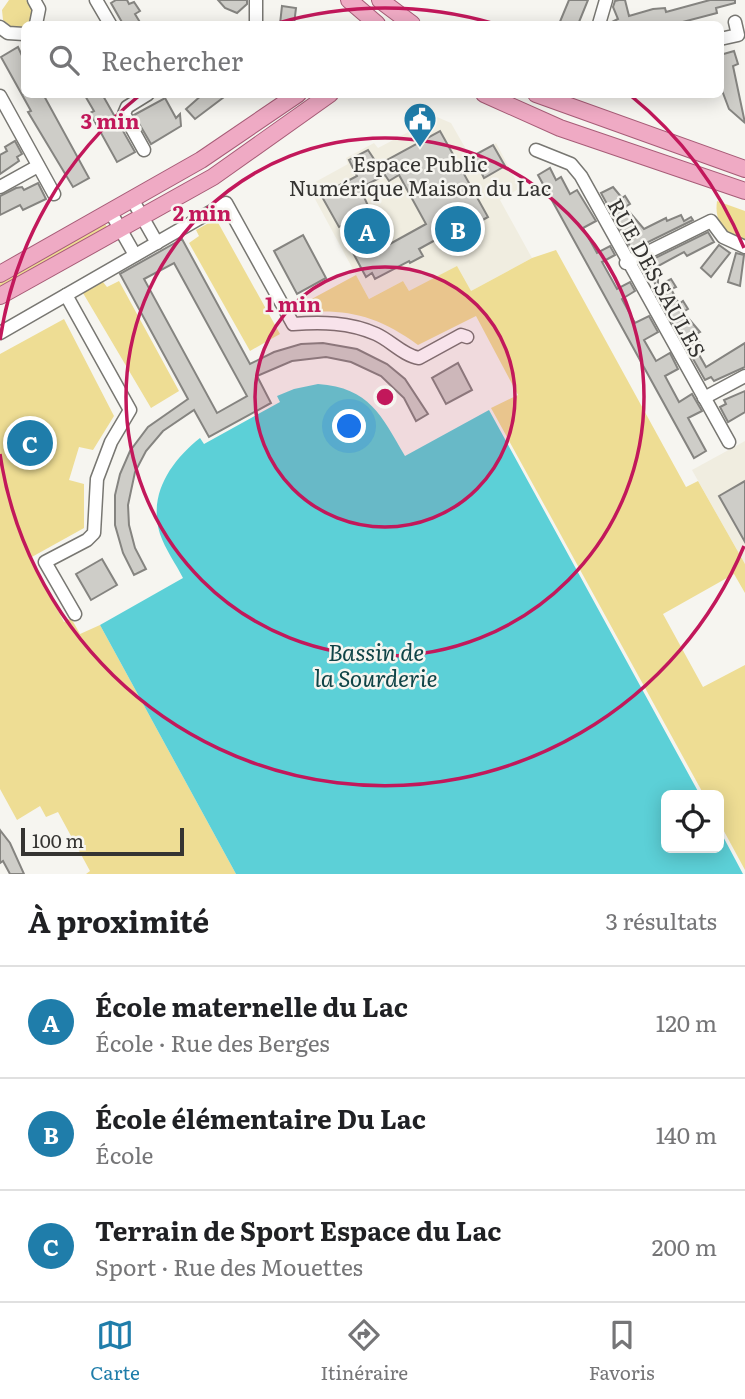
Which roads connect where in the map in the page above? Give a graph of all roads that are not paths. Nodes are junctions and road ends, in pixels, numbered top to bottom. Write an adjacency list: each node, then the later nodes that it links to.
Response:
1 (96, 0): 8 (street)
2 (256, 0): 9 (street)
3 (349, 0): 10 (main road)
4 (380, 0): 11 (main road)
5 (606, 0): 12 (street)
6 (37, 1): 7 (street)
7 (37, 21)
8 (108, 21)
9 (256, 21)
10 (374, 21)
11 (401, 21)
12 (600, 21)
13 (734, 23): 16 (street)
14 (0, 27): 15 (street)
15 (21, 34)
16 (724, 38)
17 (0, 96): 25 (street)
18 (142, 98): 23 (street)
19 (292, 98): 30 (main road)
20 (324, 98): 32 (main road)
21 (493, 98): 28 (main road)
22 (547, 98): 26 (main road)
23 (144, 150)
24 (536, 150): 37 (street, RUE DES SAULES)
25 (38, 166): 27 (street); 29 (street)
26 (745, 169)
27 (0, 187)
28 (745, 191)
29 (54, 194)
30 (132, 199): 31 (main road); 32 (street)
31 (110, 211): 33 (street); 38 (main road)
32 (140, 216): 33 (main road); 34 (street)
33 (118, 228): 36 (street); 40 (main road)
34 (157, 243): 36 (street); 42 (street)
35 (745, 247): 37 (street)
36 (135, 255): 39 (street)
37 (626, 263): 44 (street, RUE DES SAULES)
38 (0, 274)
39 (66, 295): 41 (street); 46 (street)
40 (0, 296)
41 (0, 333)
42 (467, 337)
43 (745, 376): 44 (street)
44 (704, 398): 45 (street, RUE DES SAULES)
45 (729, 442)
46 (75, 614)

